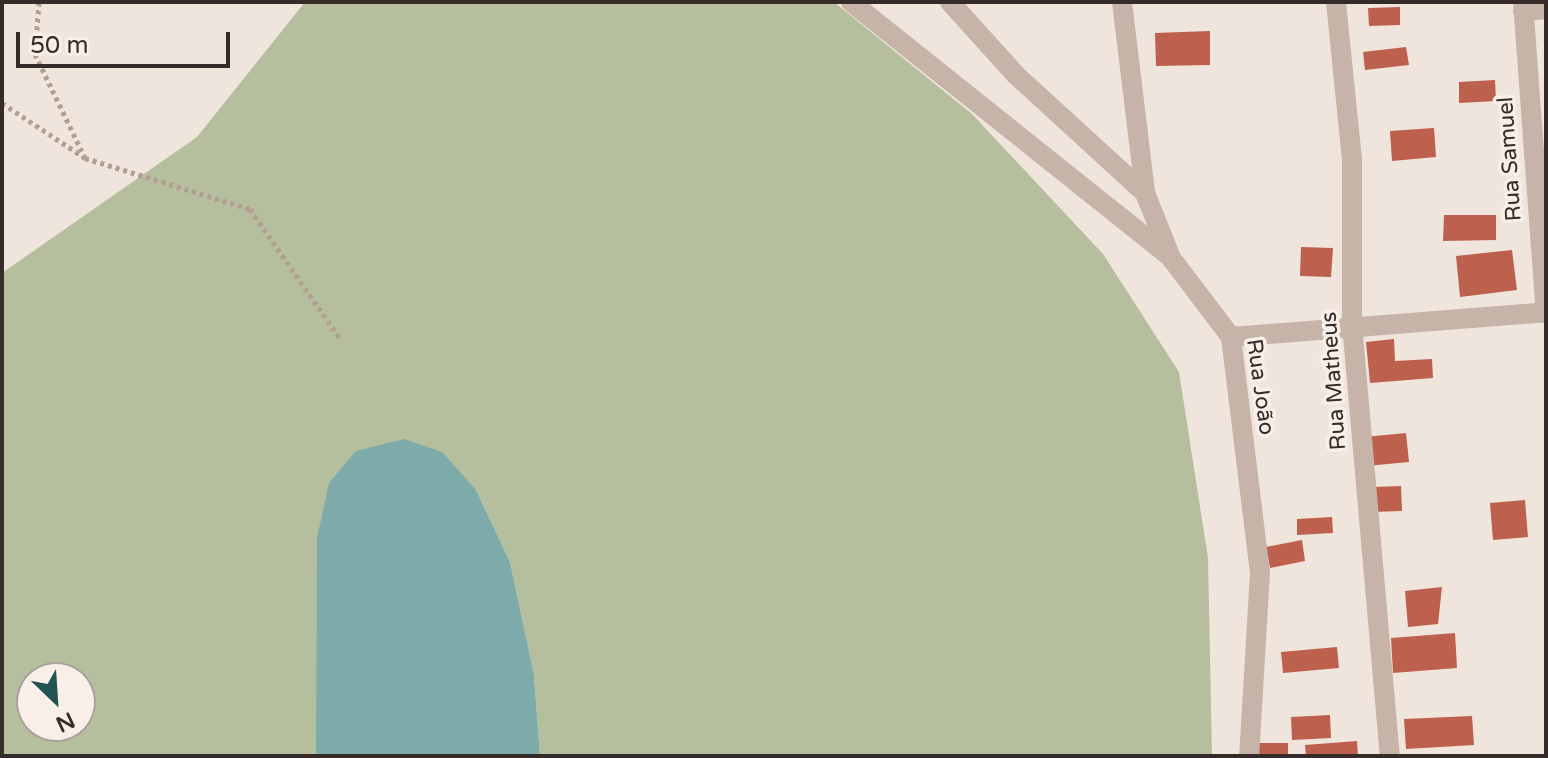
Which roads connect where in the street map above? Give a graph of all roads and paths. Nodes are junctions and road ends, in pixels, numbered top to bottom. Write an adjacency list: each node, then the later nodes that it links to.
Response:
1 (39, 2): 9 (path)
2 (851, 2): 11 (street)
3 (950, 2): 10 (street)
4 (1122, 2): 10 (street, Rua João)
5 (1336, 2): 13 (street, Rua Matheus)
6 (1523, 7): 7 (street); 12 (street, Rua Samuel)
7 (1546, 9)
8 (2, 103): 9 (path)
9 (85, 158): 14 (path)
10 (1145, 193): 11 (street, Rua João)
11 (1171, 258): 15 (street, Rua João)
12 (1546, 313): 13 (street)
13 (1352, 324): 15 (street); 17 (street, Rua Matheus)
14 (339, 337)
15 (1231, 337): 16 (street, Rua João)
16 (1249, 756)
17 (1390, 756)

